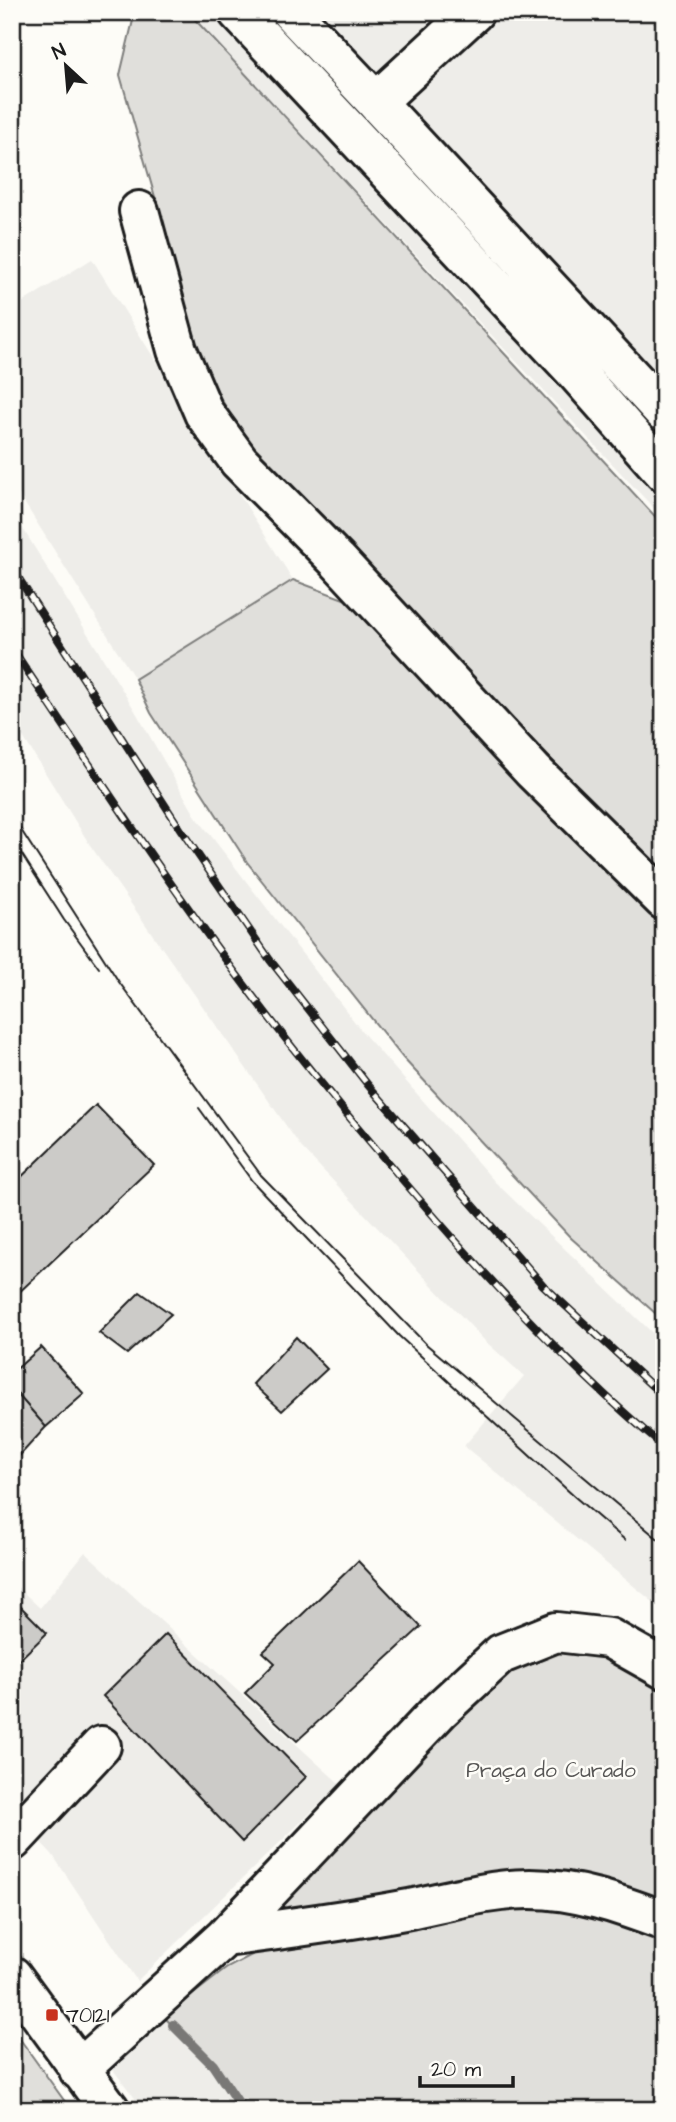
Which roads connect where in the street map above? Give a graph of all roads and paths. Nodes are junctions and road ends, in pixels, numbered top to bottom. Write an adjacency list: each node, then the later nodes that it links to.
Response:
1 (238, 12): 7 (street)
2 (292, 12): 4 (street)
3 (474, 12): 4 (street)
4 (376, 102): 6 (street)
5 (139, 211): 8 (street)
6 (664, 412)
7 (664, 472)
8 (664, 900)
9 (664, 1669): 13 (street)
10 (101, 1746): 11 (street)
11 (12, 1841)
12 (664, 1921): 13 (street)
13 (225, 1937): 15 (street)
14 (12, 1976): 15 (street)
15 (79, 2070): 16 (street)
16 (110, 2110)

